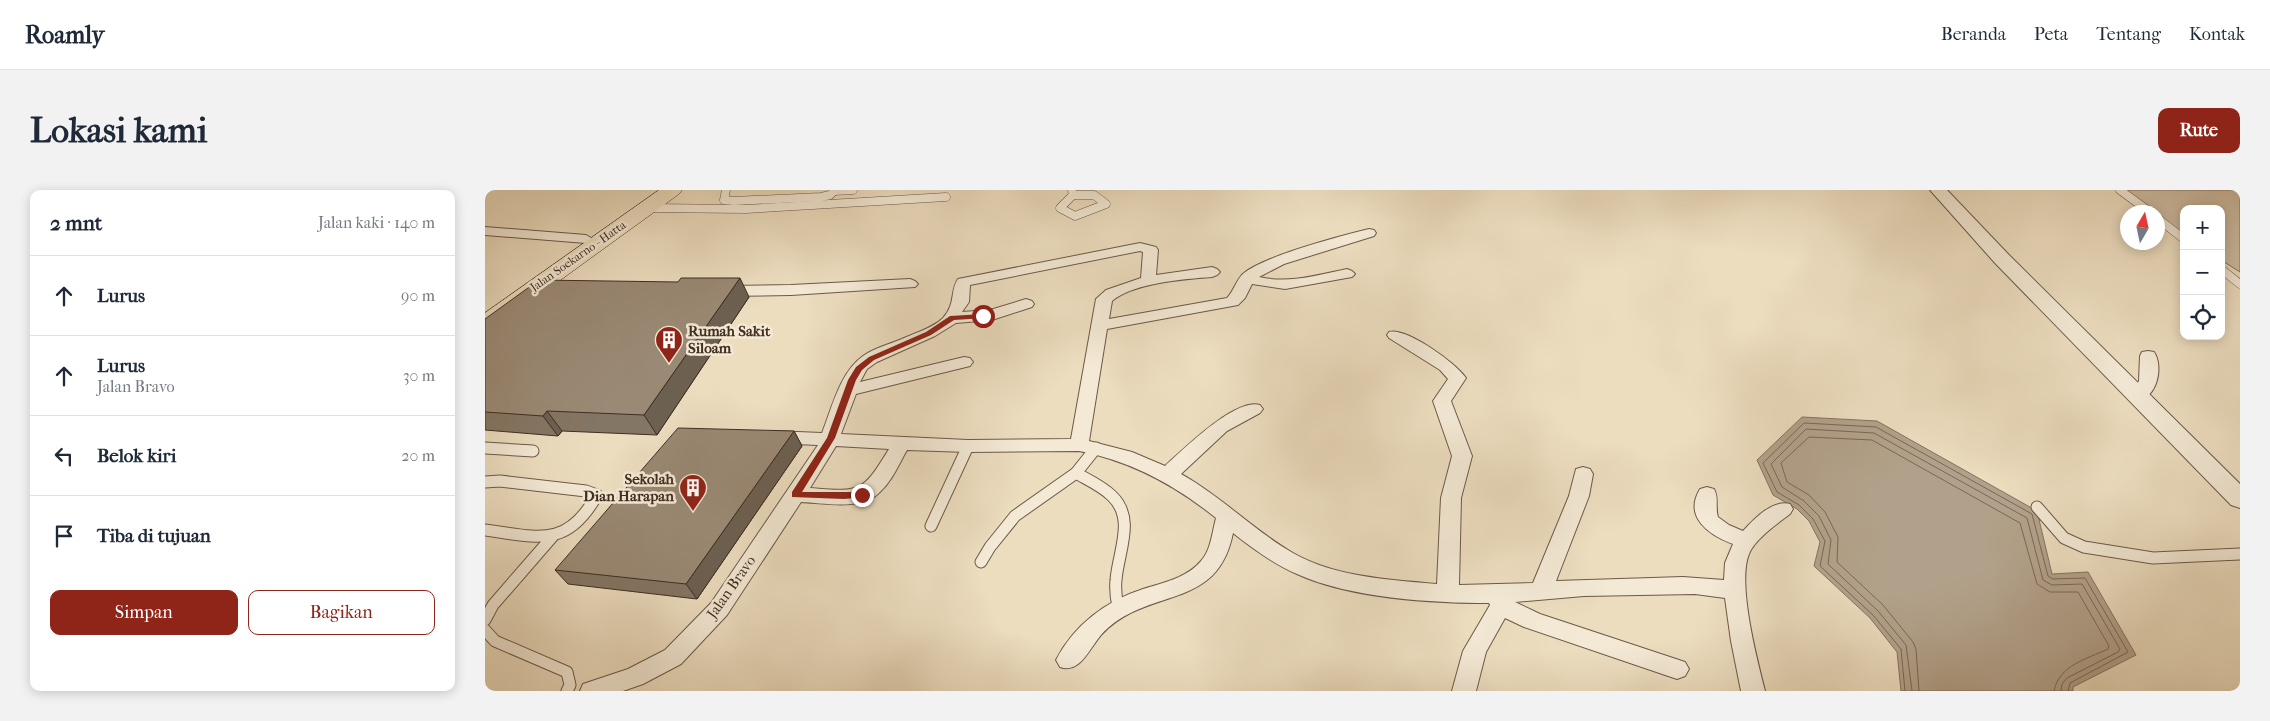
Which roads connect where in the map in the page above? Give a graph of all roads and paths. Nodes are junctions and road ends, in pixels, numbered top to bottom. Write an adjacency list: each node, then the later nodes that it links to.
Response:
1 (672, 190): 9 (highway, Jalan Soekarno - Hatta)
2 (726, 190): 6 (lane)
3 (853, 190): 6 (lane)
4 (1937, 190): 35 (street)
5 (2120, 190): 10 (lane)
6 (834, 191)
7 (1072, 193): 7 (lane)
8 (946, 197): 9 (lane)
9 (652, 199): 15 (highway, Jalan Soekarno - Hatta); 23 (highway, Jalan Soekarno - Hatta)
10 (2140, 205)
11 (2165, 224): 14 (lane)
12 (485, 231): 15 (street)
13 (1369, 233): 19 (street)
14 (2180, 236)
15 (586, 239): 27 (highway, Jalan Soekarno - Hatta)
16 (1212, 272): 20 (street)
17 (2225, 272): 22 (lane)
18 (1347, 274): 19 (street)
19 (1247, 278): 30 (street)
20 (1148, 282): 28 (street); 30 (street)
21 (911, 284): 25 (street)
22 (2240, 284)
23 (529, 291): 24 (street); 29 (highway, Jalan Soekarno - Hatta)
24 (554, 291)
25 (702, 291)
26 (1026, 304): 28 (street)
27 (485, 308)
28 (952, 318): 34 (street, Jalan Bravo)
29 (485, 324)
30 (1100, 325): 41 (street)
31 (1395, 335): 62 (street)
32 (2148, 356): 35 (street)
33 (964, 362): 34 (street)
34 (848, 390): 38 (street, Jalan Bravo)
35 (2139, 395): 50 (street)
36 (1254, 409): 46 (street)
37 (752, 437): 38 (street)
38 (831, 438): 39 (street); 48 (street, Jalan Bravo)
39 (902, 443): 40 (street); 48 (street)
40 (968, 446): 41 (street); 54 (lane)
41 (1087, 446): 44 (lane); 46 (street)
42 (485, 448): 43 (lane)
43 (533, 451)
44 (1076, 473): 59 (lane); 64 (lane)
45 (1583, 474): 60 (street)
46 (1167, 475): 53 (street)
47 (485, 482): 56 (lane)
48 (795, 494): 71 (street, Jalan Bravo)
49 (1707, 494): 57 (street)
50 (2240, 499)
51 (2037, 507): 58 (lane)
52 (1783, 510): 57 (street)
53 (1226, 517): 62 (street); 64 (street)
54 (931, 526)
55 (485, 530): 56 (lane)
56 (553, 536): 65 (lane)
57 (1747, 541): 61 (street)
58 (2240, 554)
59 (981, 562)
60 (1541, 591): 61 (street); 63 (street)
61 (1735, 591): 72 (street)
62 (1448, 593): 63 (street)
63 (1498, 600): 68 (street); 69 (street)
64 (1118, 607): 67 (street)
65 (485, 620)
66 (485, 630): 70 (lane)
67 (1068, 660)
68 (1677, 669)
69 (1469, 689)
70 (567, 691)
71 (592, 691)
72 (1753, 691)

